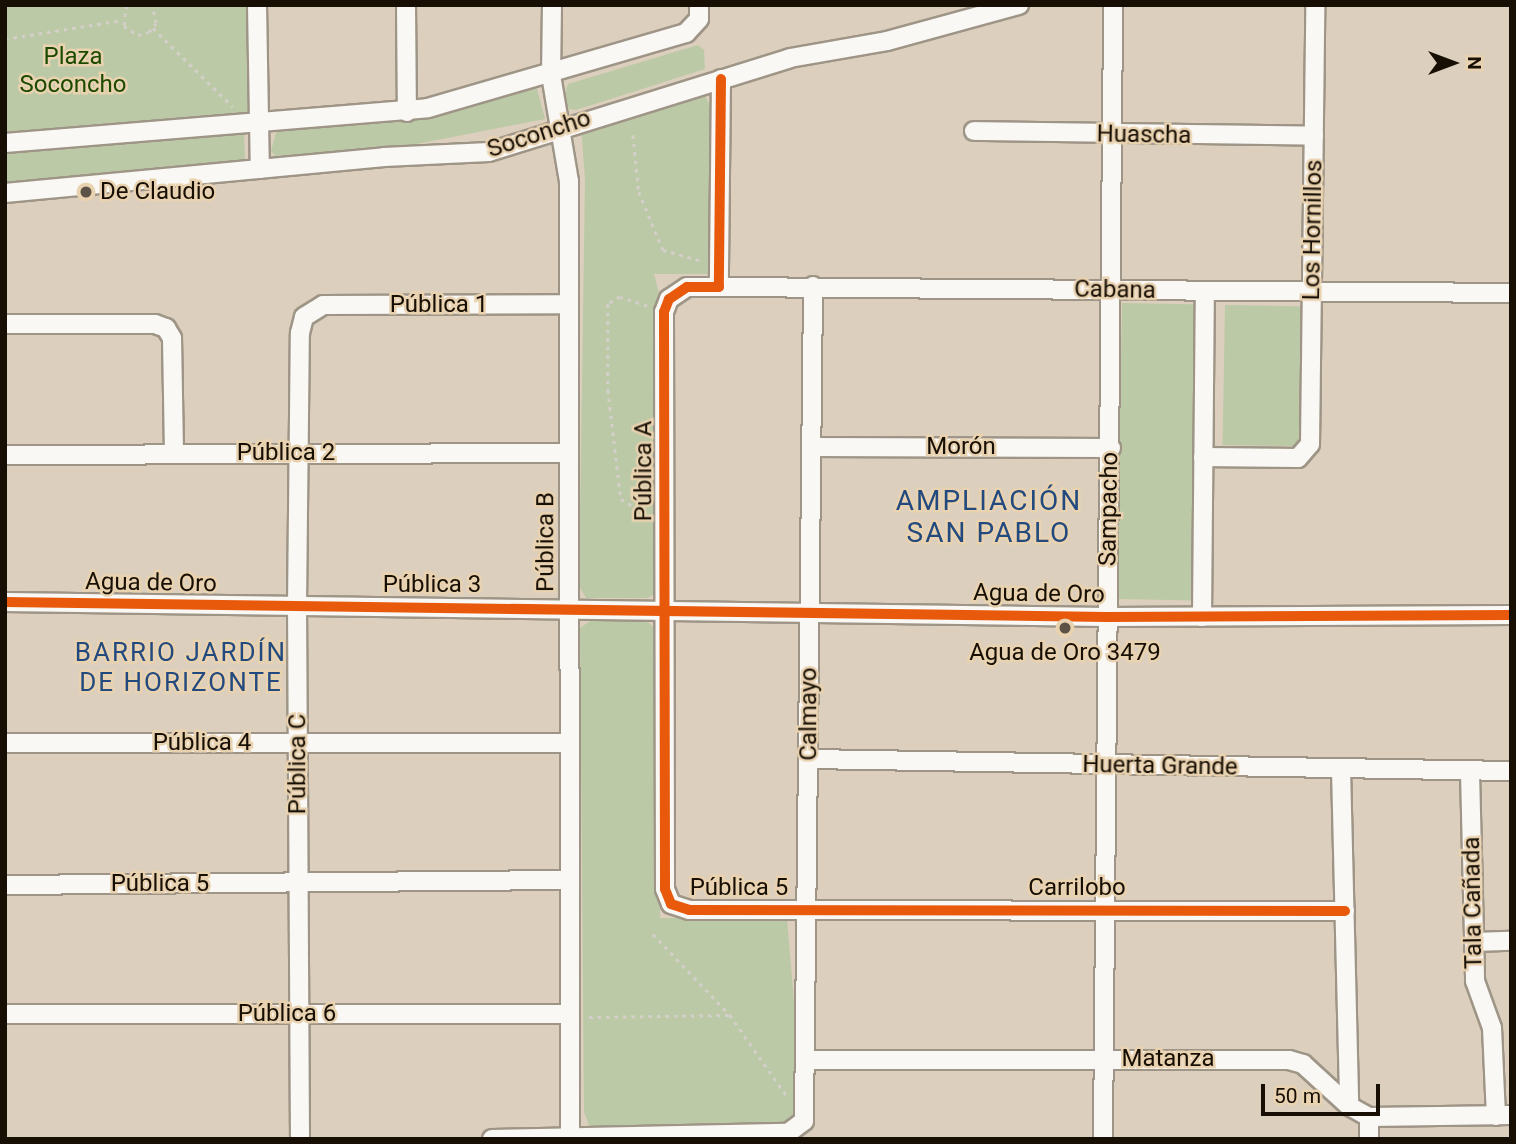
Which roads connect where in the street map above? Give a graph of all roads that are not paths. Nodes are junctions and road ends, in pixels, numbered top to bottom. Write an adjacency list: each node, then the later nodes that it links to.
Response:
1 (257, 5): 11 (street)
2 (406, 5): 10 (street)
3 (552, 5): 8 (street, Pública B)
4 (1018, 5): 9 (street, Soconcho)
5 (1113, 5): 14 (street, Sampacho)
6 (1315, 5): 15 (street, Los Hornillos)
7 (699, 12): 8 (street)
8 (551, 75): 10 (street); 12 (street, Pública B)
9 (721, 79): 12 (street, Soconcho); 20 (street)
10 (407, 111): 11 (street)
11 (252, 122): 16 (street); 17 (street)
12 (562, 126): 17 (street, Soconcho); 25 (street, Pública B)
13 (974, 131): 14 (street, Huascha)
14 (1113, 135): 15 (street, Huascha); 21 (street, Sampacho)
15 (1314, 136): 23 (street, Los Hornillos)
16 (5, 143)
17 (260, 169): 18 (street, Soconcho)
18 (5, 192)
19 (813, 286): 20 (street, Cabana); 21 (street, Cabana); 28 (street, Calmayo)
20 (719, 287): 38 (street, Pública A)
21 (1113, 289): 22 (street, Cabana); 29 (street, Sampacho)
22 (1205, 292): 23 (street, Cabana); 34 (street)
23 (1312, 292): 24 (street, Cabana); 34 (street, Los Hornillos)
24 (1511, 293)
25 (568, 304): 26 (street, Pública 1); 32 (street, Pública B)
26 (311, 308): 31 (street, Pública C)
27 (5, 324): 30 (street)
28 (811, 447): 29 (street, Morón); 39 (street, Calmayo)
29 (1111, 448): 41 (street, Sampacho)
30 (174, 453): 31 (street, Pública 2); 33 (street, Pública 2)
31 (298, 453): 32 (street, Pública 2); 36 (street, Pública C)
32 (567, 453): 37 (street, Pública B)
33 (5, 455)
34 (1203, 457): 42 (street)
35 (5, 601): 36 (street, Agua de Oro)
36 (297, 606): 37 (street, Pública 3); 44 (street, Pública C)
37 (567, 607): 38 (street, Agua de Oro); 45 (street, Pública B)
38 (665, 608): 39 (street, Agua de Oro); 54 (street, Pública A)
39 (809, 610): 41 (street, Agua de Oro); 46 (street, Calmayo)
40 (1511, 615): 42 (street, Agua de Oro)
41 (1107, 617): 42 (street, Agua de Oro); 47 (street, Sampacho)
42 (1202, 617)
43 (5, 743): 44 (street, Pública 4)
44 (298, 743): 45 (street, Pública 4); 52 (street, Pública C)
45 (566, 743): 51 (street, Pública B)
46 (810, 759): 47 (street, Huerta Grande); 55 (street, Calmayo)
47 (1107, 765): 48 (street, Huerta Grande); 56 (street, Sampacho)
48 (1341, 769): 50 (street, Huerta Grande); 57 (street)
49 (1511, 771): 50 (street, Huerta Grande)
50 (1470, 772): 59 (street, Tala Cañada)
51 (567, 880): 52 (street, Pública 5); 61 (street, Pública B)
52 (299, 883): 53 (street, Pública 5); 60 (street, Pública C)
53 (5, 885)
54 (671, 904): 55 (street, Pública 5)
55 (809, 909): 56 (street, Carrilobo); 64 (street, Calmayo)
56 (1105, 909): 57 (street, Carrilobo); 63 (street, Sampacho)
57 (1345, 911): 65 (street)
58 (1511, 941): 59 (street)
59 (1474, 942): 66 (street, Tala Cañada)
60 (301, 1013): 61 (street, Pública 6); 62 (street, Pública 6); 69 (street, Pública C)
61 (569, 1013): 68 (street, Pública B)
62 (5, 1014)
63 (1104, 1059): 64 (street, Matanza); 65 (street, Matanza); 71 (street, Sampacho)
64 (806, 1060): 68 (street, Calmayo)
65 (1349, 1106): 67 (street, Matanza)
66 (1503, 1116): 67 (street, Matanza)
67 (1369, 1117): 72 (street)
68 (570, 1137): 70 (street)
69 (300, 1139)
70 (492, 1139)
71 (1103, 1139)
72 (1369, 1139)

